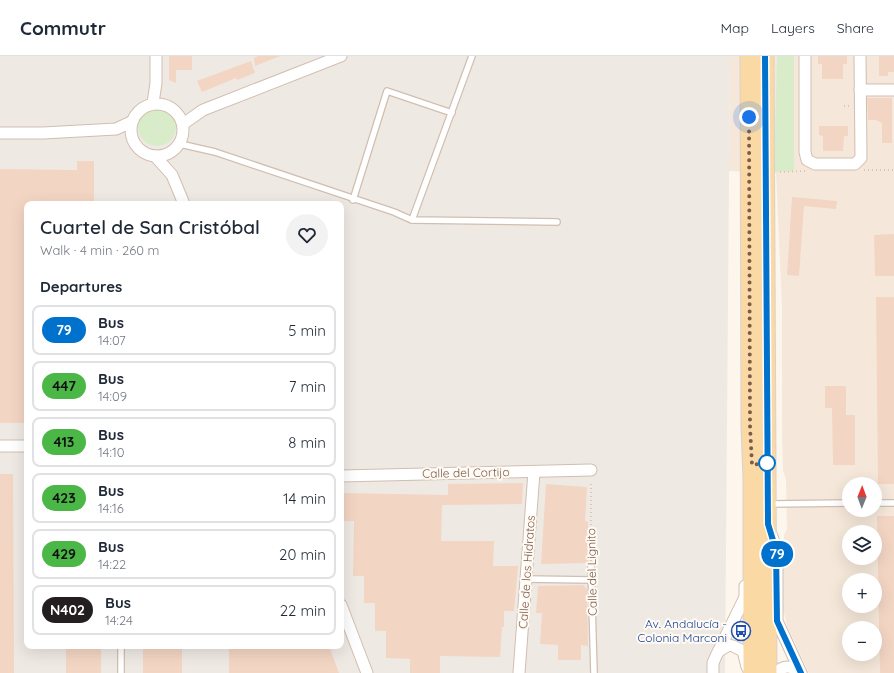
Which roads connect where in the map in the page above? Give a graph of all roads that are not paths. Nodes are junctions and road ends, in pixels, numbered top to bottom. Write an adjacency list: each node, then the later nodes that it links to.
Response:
1 (156, 56): 8 (street)
2 (341, 56): 13 (street)
3 (472, 56): 15 (lane)
4 (749, 56): 28 (main road)
5 (765, 56): 37 (main road)
6 (805, 56): 9 (street)
7 (860, 56): 9 (street)
8 (156, 83): 11 (street); 12 (street)
9 (860, 90): 10 (street)
10 (894, 90)
11 (153, 103): 12 (street); 16 (street)
12 (167, 105): 14 (street)
13 (203, 110): 14 (street); 17 (street)
14 (178, 112): 17 (street)
15 (452, 113): 24 (lane); 26 (lane)
16 (131, 122): 18 (street); 20 (street)
17 (183, 124): 21 (street)
18 (116, 129): 19 (street); 20 (street)
19 (0, 133)
20 (131, 138): 22 (street)
21 (177, 147): 22 (street); 23 (street); 24 (lane)
22 (155, 156): 23 (street)
23 (172, 175): 25 (street)
24 (353, 200): 26 (lane)
25 (183, 201)
26 (412, 220): 27 (lane)
27 (557, 222)
28 (750, 426): 44 (street); 51 (main road)
29 (0, 446): 30 (street)
30 (24, 446)
31 (591, 470): 32 (street, Calle del Cortijo)
32 (534, 472): 33 (street, Calle del Cortijo); 40 (street, Calle de los Hidratos)
33 (344, 476)
34 (842, 503): 37 (lane)
35 (882, 503): 36 (lane)
36 (894, 503)
37 (767, 504): 38 (main road)
38 (768, 524): 52 (main road); 54 (street)
39 (591, 567): 41 (lane, Calle del Lignito)
40 (526, 579): 41 (lane); 47 (street, Calle de los Hidratos)
41 (591, 580): 48 (lane, Calle del Lignito)
42 (344, 613): 46 (street)
43 (121, 649): 45 (lane)
44 (719, 651): 49 (street); 50 (street)
45 (121, 673)
46 (367, 673)
47 (519, 673)
48 (594, 673)
49 (713, 673)
50 (747, 673)
51 (752, 673)
52 (768, 673)
53 (776, 673): 54 (street)
54 (801, 673)

